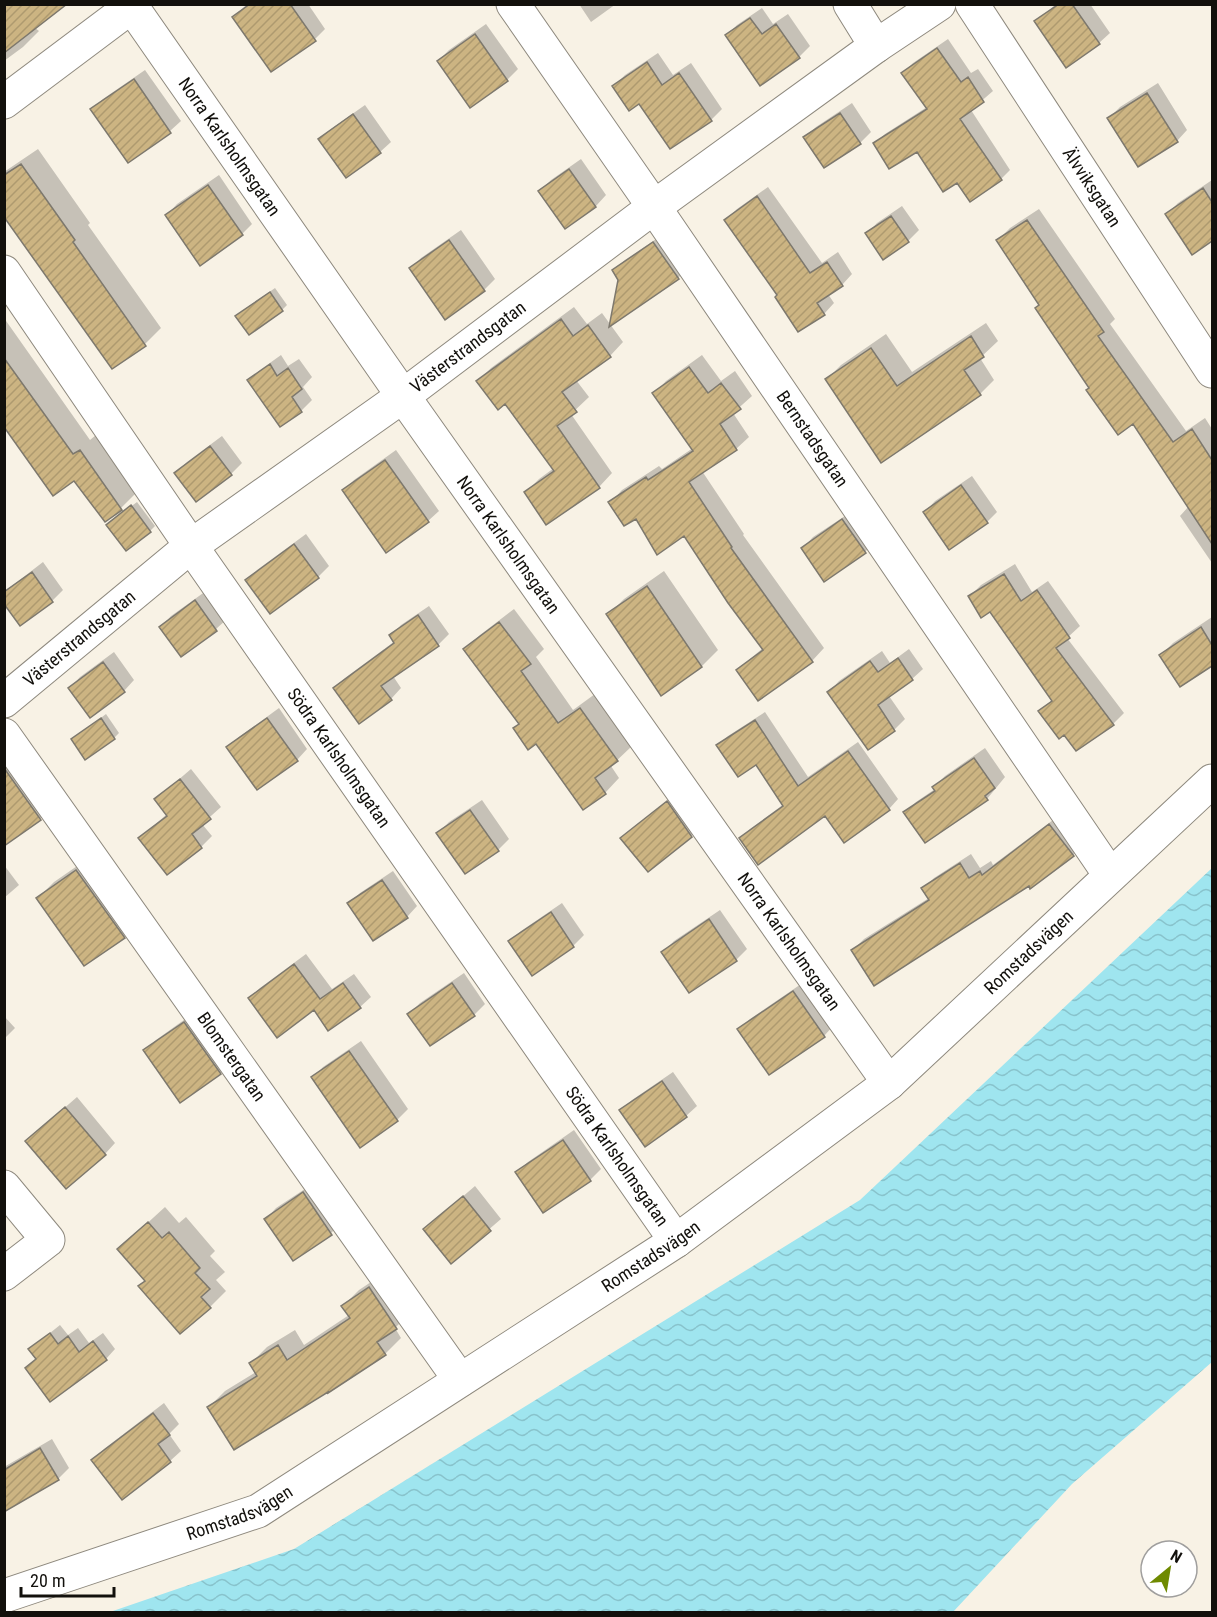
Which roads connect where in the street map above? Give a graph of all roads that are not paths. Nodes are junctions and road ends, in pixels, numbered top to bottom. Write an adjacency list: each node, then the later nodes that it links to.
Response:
1 (513, 4): 8 (street, Bernstadsgatan)
2 (850, 4): 6 (street)
3 (939, 4): 6 (street, Västerstrandsgatan)
4 (972, 4): 10 (street, Älvviksgatan)
5 (131, 5): 7 (street); 11 (street, Norra Karlsholmsgatan)
6 (876, 46): 8 (street, Västerstrandsgatan)
7 (4, 102)
8 (654, 207): 11 (street, Västerstrandsgatan); 16 (street, Bernstadsgatan)
9 (4, 272): 12 (street, Södra Karlsholmsgatan)
10 (1212, 371)
11 (404, 396): 12 (street, Västerstrandsgatan); 17 (street, Norra Karlsholmsgatan)
12 (191, 546): 13 (street, Västerstrandsgatan); 19 (street, Södra Karlsholmsgatan)
13 (4, 700)
14 (4, 735): 21 (street, Blomstergatan)
15 (1212, 781): 16 (street, Romstadsvägen)
16 (1110, 875): 17 (street, Romstadsvägen)
17 (889, 1083): 19 (street, Romstadsvägen)
18 (4, 1187): 20 (street)
19 (676, 1241): 21 (street, Romstadsvägen)
20 (4, 1274)
21 (460, 1380): 22 (street, Romstadsvägen)
22 (4, 1596)

